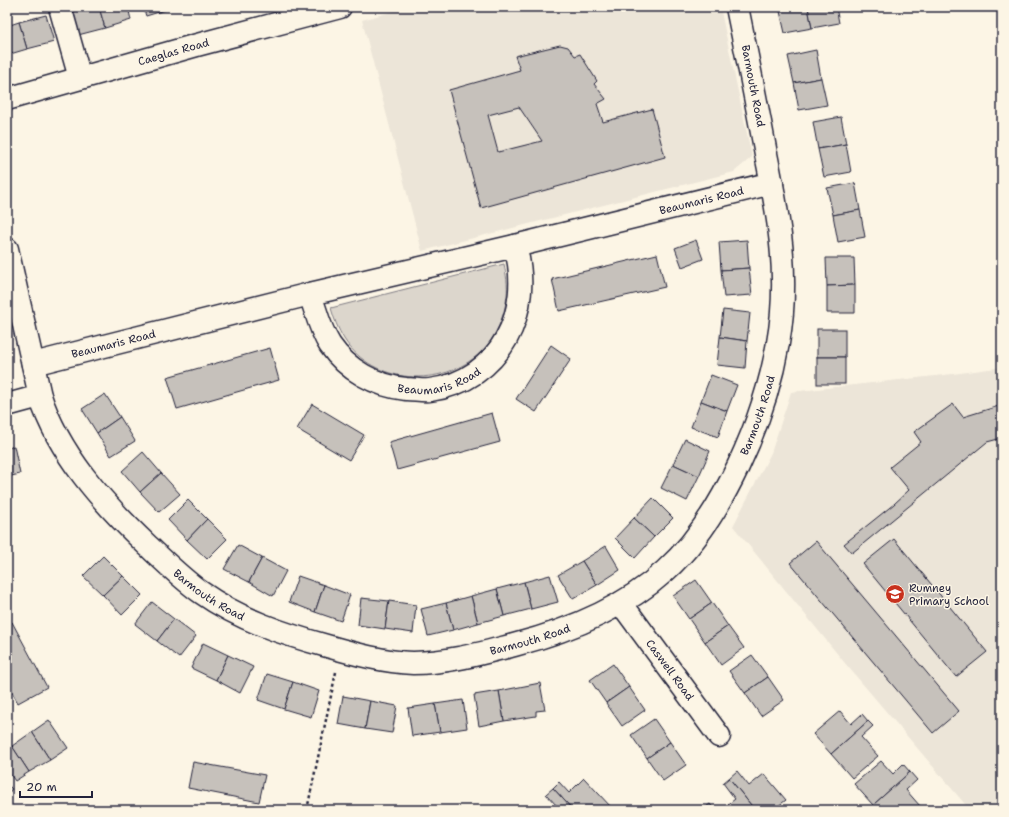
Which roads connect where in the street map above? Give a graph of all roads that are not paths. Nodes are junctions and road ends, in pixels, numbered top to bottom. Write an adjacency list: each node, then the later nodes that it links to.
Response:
1 (60, 7): 4 (street)
2 (340, 7): 4 (street, Caeglas Road)
3 (737, 7): 6 (street, Barmouth Road)
4 (80, 78): 5 (street, Caeglas Road)
5 (7, 99)
6 (772, 183): 7 (street, Beaumaris Road); 13 (street, Barmouth Road)
7 (515, 246): 9 (street, Beaumaris Road); 9 (street, Beaumaris Road)
8 (7, 249): 10 (street, Barmouth Road)
9 (310, 294): 10 (street, Beaumaris Road)
10 (33, 364): 11 (street, Barmouth Road)
11 (40, 396): 12 (street); 13 (street, Barmouth Road)
12 (7, 405)
13 (621, 603): 14 (street, Caswell Road)
14 (719, 736)

